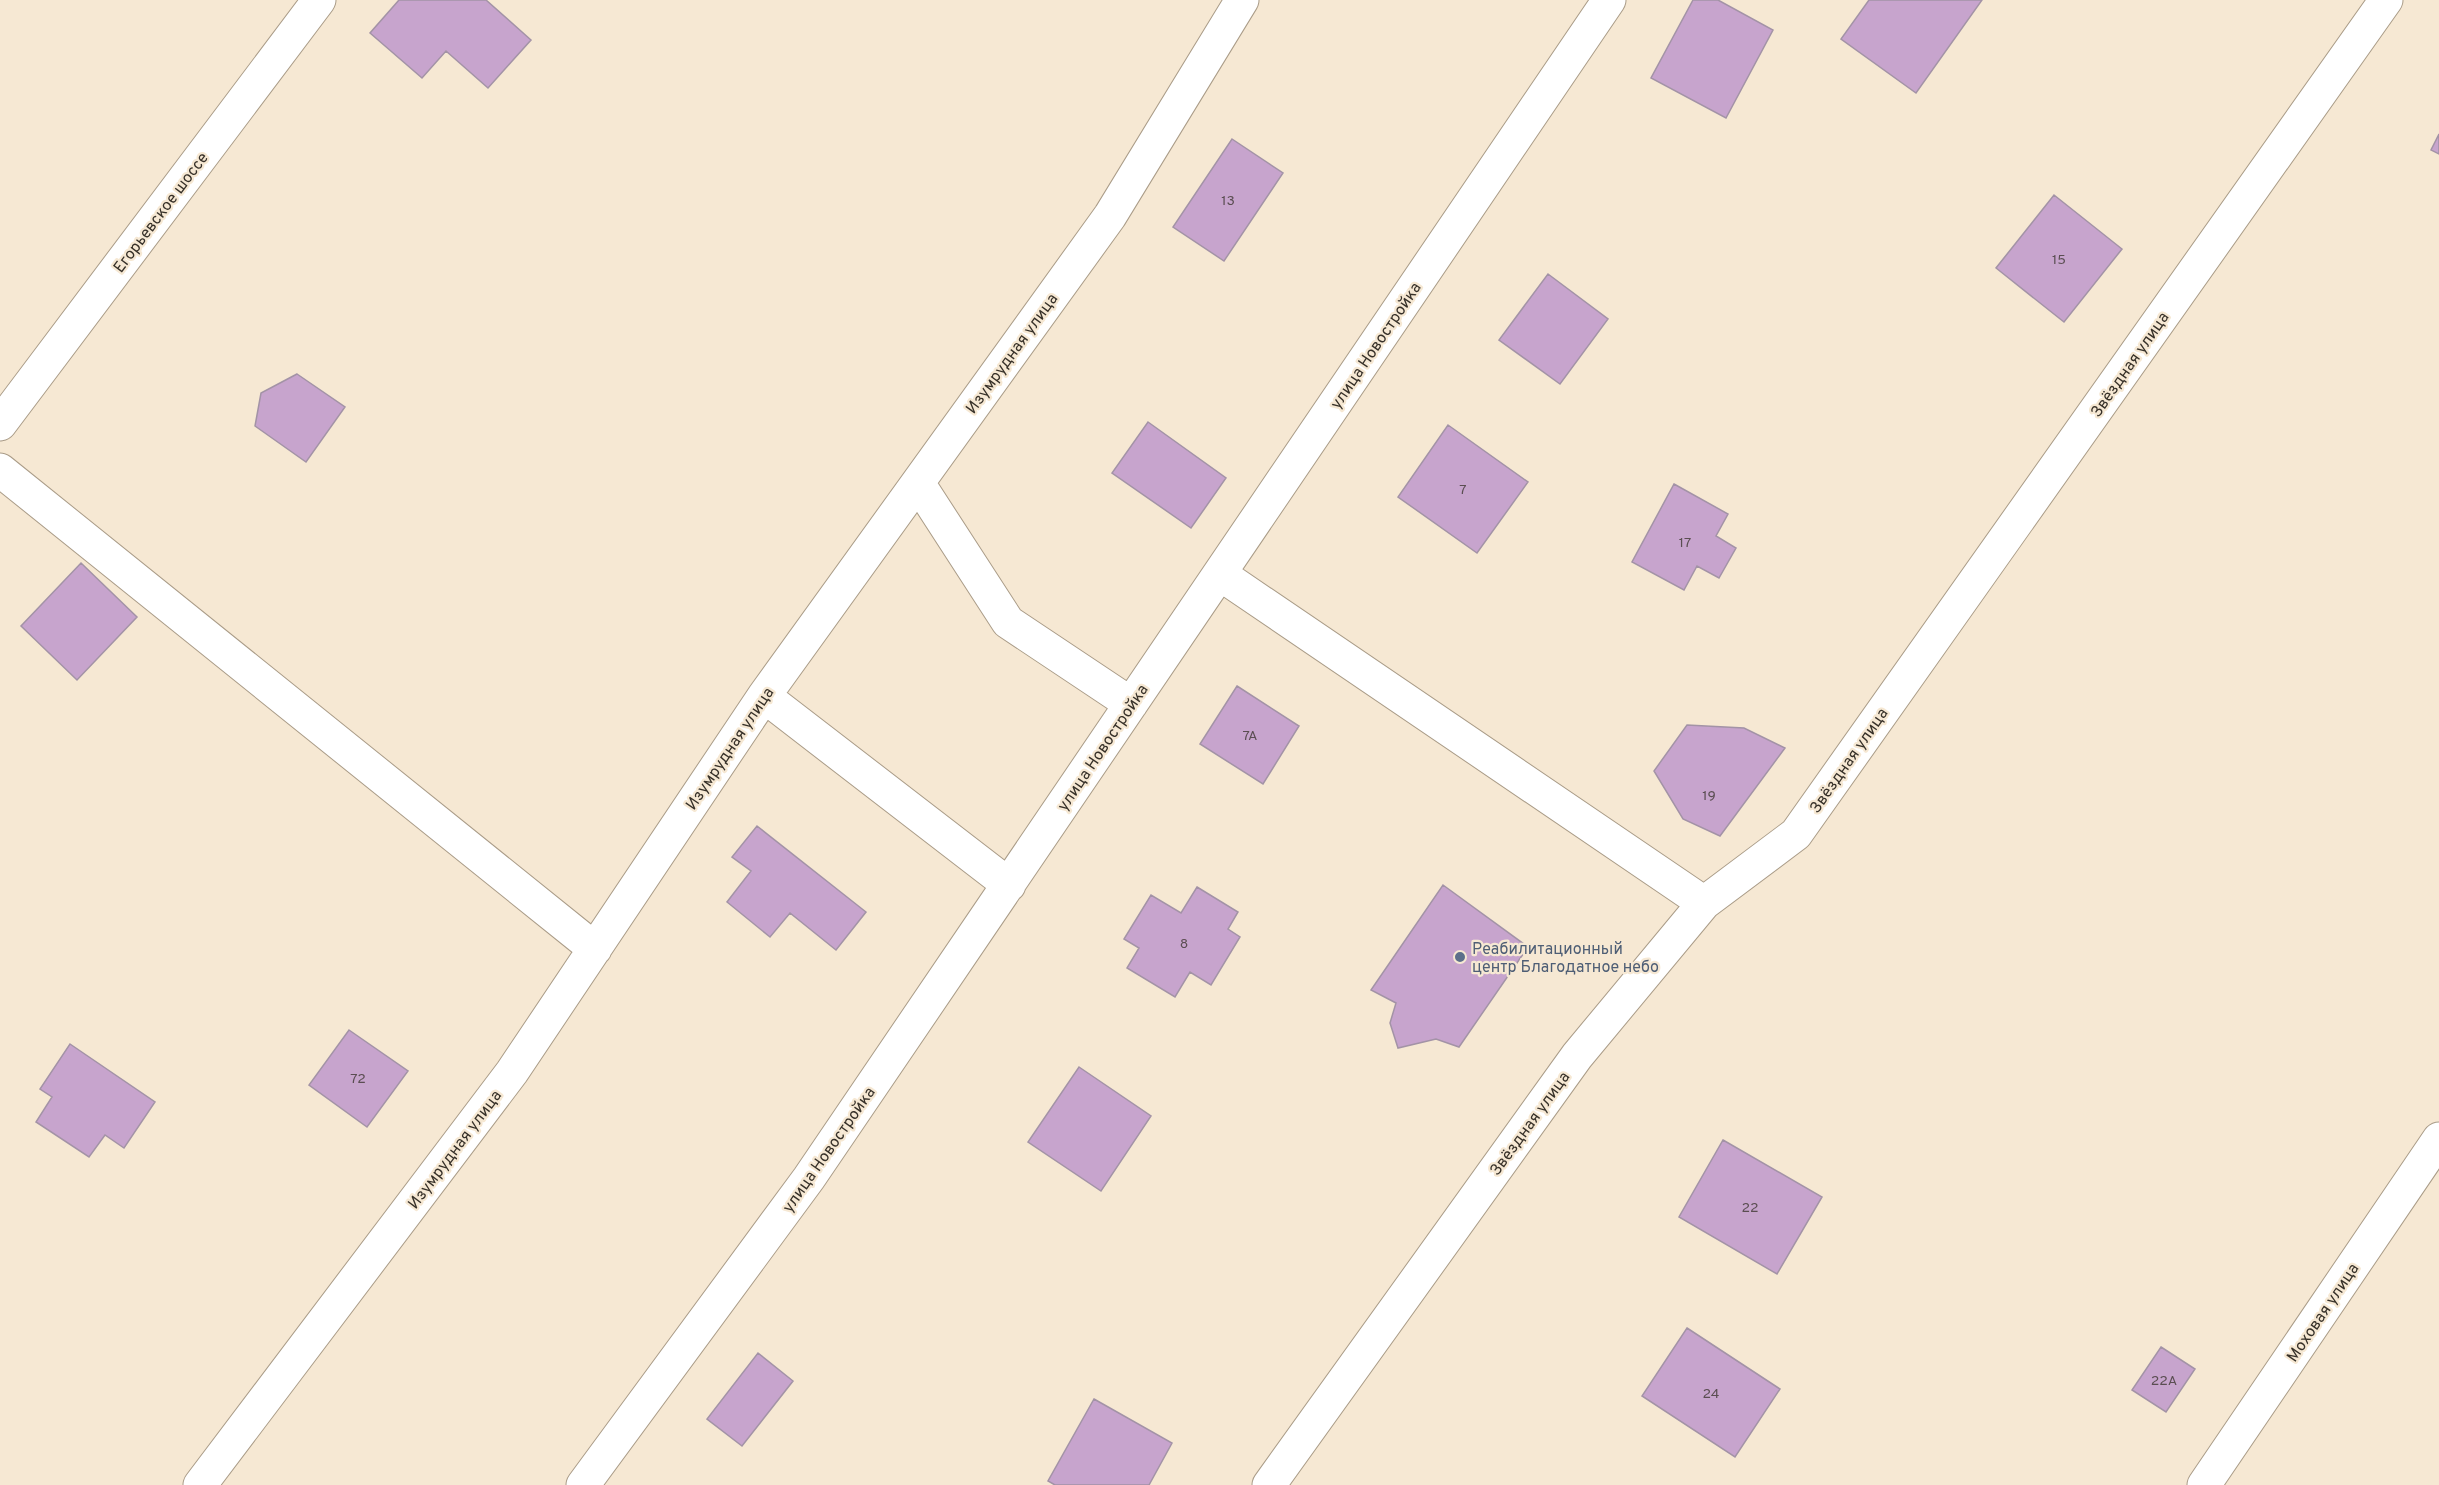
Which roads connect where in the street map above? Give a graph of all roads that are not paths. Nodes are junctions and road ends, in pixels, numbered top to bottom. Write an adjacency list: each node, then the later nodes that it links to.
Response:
1 (319, 0): 5 (street, Егорьевское шоссе)
2 (1242, 0): 7 (street, Изумрудная улица)
3 (1609, 0): 8 (street, улица Новостройка)
4 (2386, 0): 12 (street, Звёздная улица)
5 (0, 424)
6 (0, 470): 13 (street)
7 (918, 483): 9 (street, Изумрудная улица); 10 (street)
8 (1220, 574): 10 (street, улица Новостройка); 12 (street)
9 (764, 696): 11 (street); 13 (street, Изумрудная улица)
10 (1131, 704): 11 (street, улица Новостройка)
11 (1008, 885): 16 (street, улица Новостройка)
12 (1704, 903): 17 (street, Звёздная улица)
13 (595, 949): 15 (street, Изумрудная улица)
14 (2439, 1139): 18 (street, Моховая улица)
15 (200, 1485)
16 (583, 1485)
17 (1269, 1485)
18 (2204, 1485)

